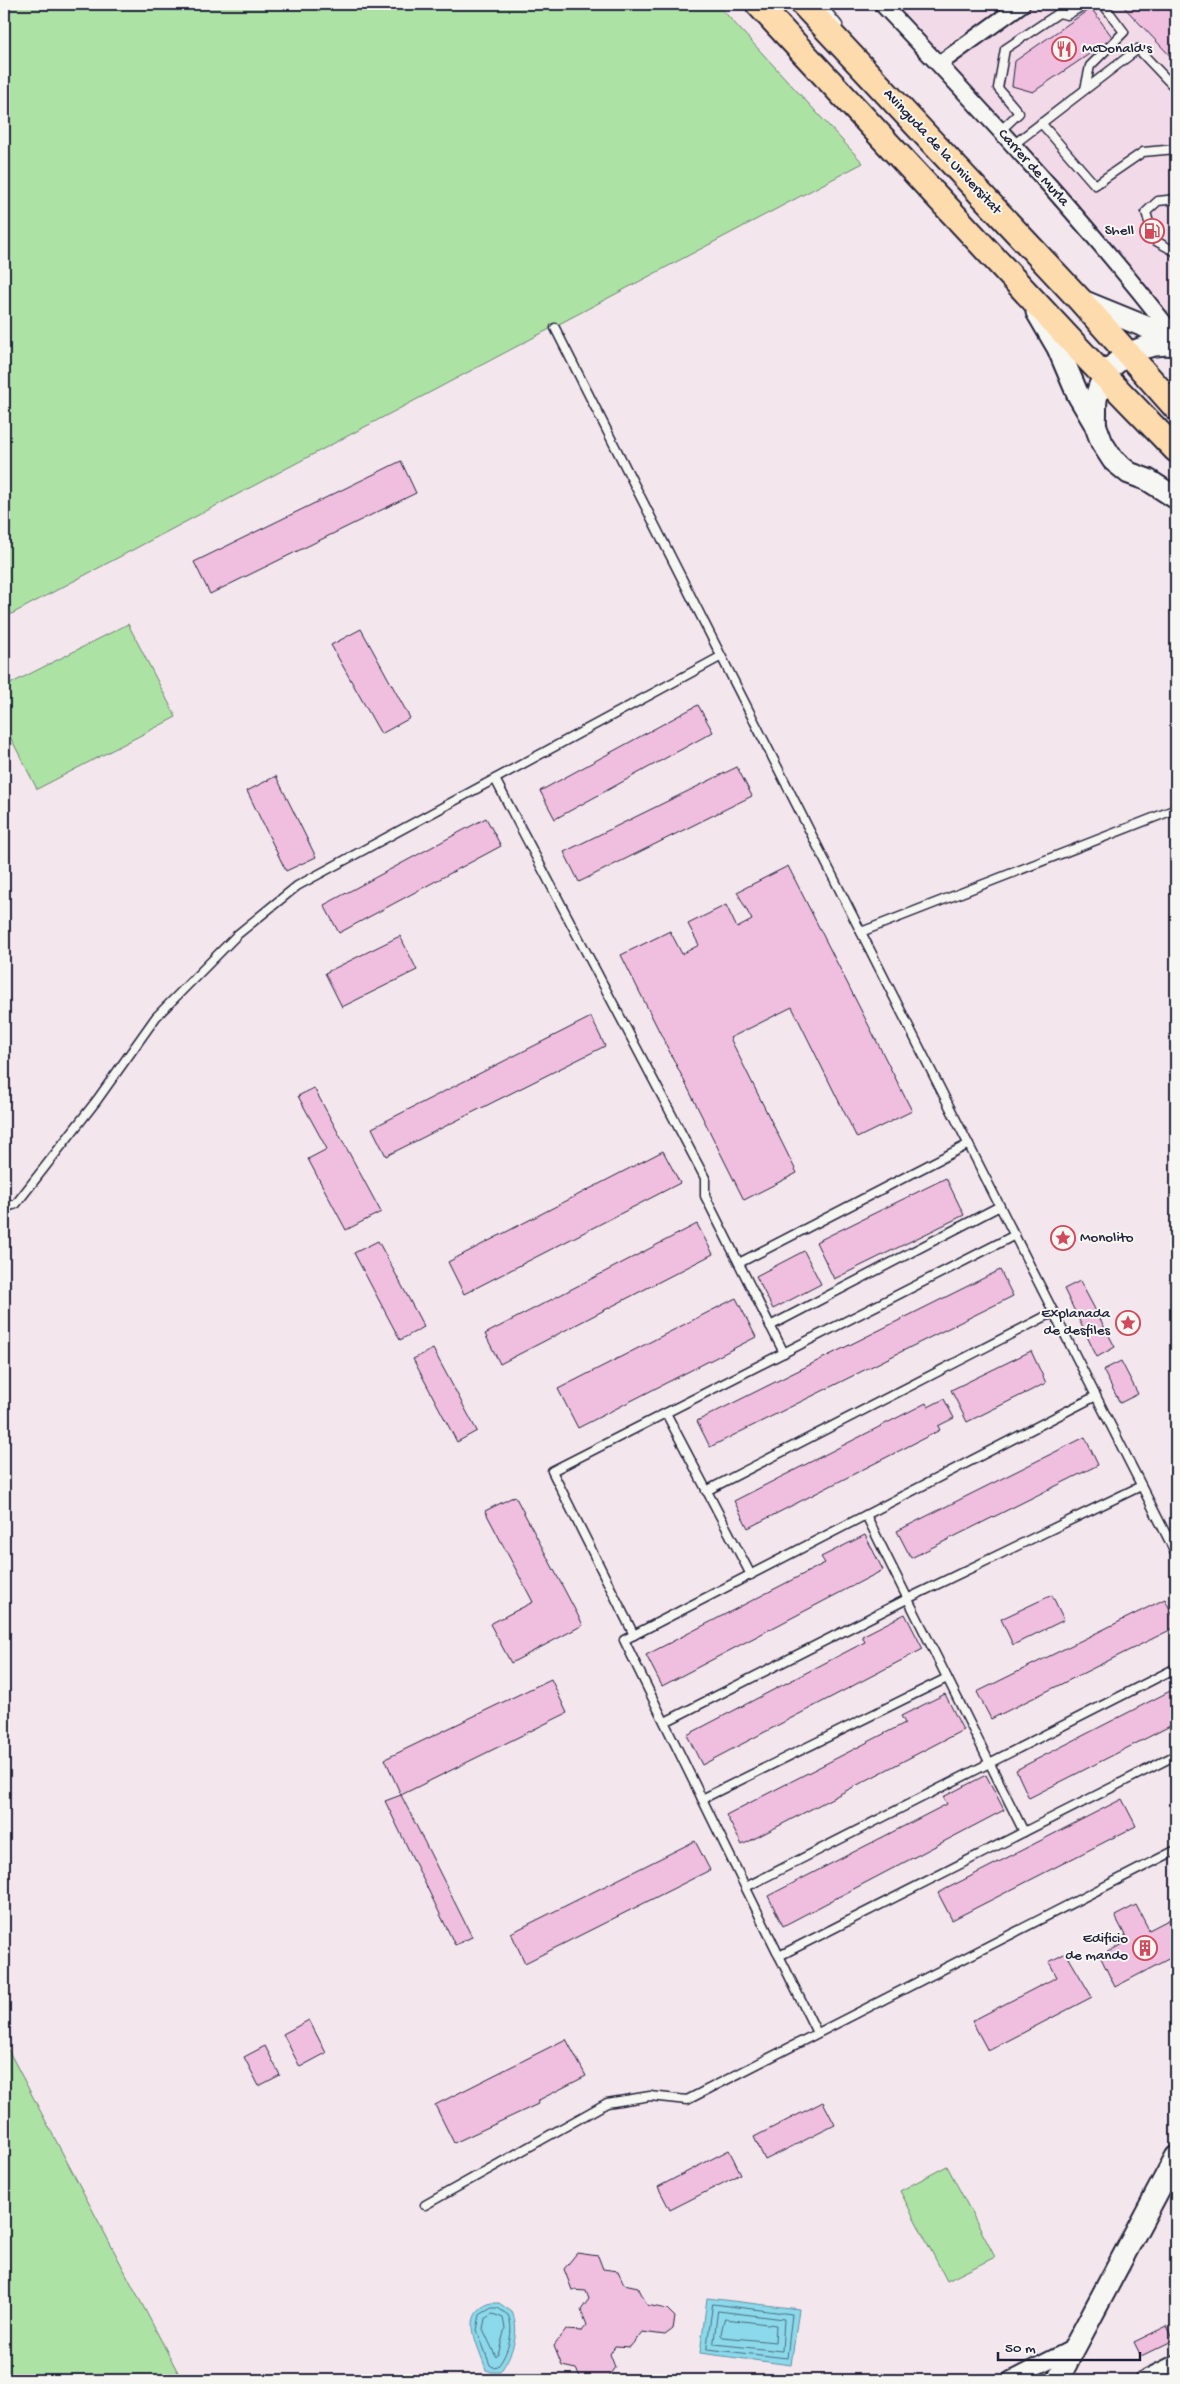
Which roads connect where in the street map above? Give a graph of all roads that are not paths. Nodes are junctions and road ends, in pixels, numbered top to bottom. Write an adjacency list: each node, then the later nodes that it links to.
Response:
1 (758, 4): 20 (main road, Avinguda de la Universitat)
2 (803, 4): 13 (main road, Avinguda de la Universitat)
3 (821, 4): 8 (lane)
4 (882, 4): 10 (street, Carrer de Murla)
5 (1022, 4): 10 (street)
6 (1086, 4): 15 (lane)
7 (1103, 4): 11 (lane)
8 (846, 35)
9 (851, 43): 13 (lane)
10 (939, 64): 15 (street, Carrer de Murla)
11 (1085, 89): 12 (lane); 14 (lane)
12 (1176, 89)
13 (903, 110): 21 (main road, Avinguda de la Universitat)
14 (1041, 123): 16 (lane); 17 (lane)
15 (1000, 131): 16 (street, Carrer de Murla)
16 (1013, 145): 23 (street, Carrer de Murla)
17 (1176, 149)
18 (1176, 199): 19 (lane)
19 (1176, 252)
20 (1025, 291): 26 (main road, Avinguda de la Universitat); 28 (street, Avinguda de la Universitat)
21 (1080, 300): 24 (street, Avinguda de la Universitat); 25 (main road, Avinguda de la Universitat)
22 (555, 328): 33 (lane)
23 (1176, 338)
24 (1176, 344): 25 (street, Avinguda de la Universitat)
25 (1128, 354): 26 (street, Avinguda de la Universitat); 27 (main road, Avinguda de la Universitat)
26 (1105, 377): 28 (street, Avinguda de la Universitat); 29 (main road, Avinguda de la Universitat)
27 (1176, 408)
28 (1096, 424): 30 (street, Avinguda de la Universitat)
29 (1176, 450)
30 (1148, 480): 31 (street, Avinguda de la Universitat); 32 (street, Avinguda de la Universitat)
31 (1176, 480)
32 (1176, 498)
33 (720, 657): 34 (lane); 36 (lane)
34 (495, 779): 39 (lane); 41 (lane)
35 (1176, 810): 36 (lane)
36 (861, 932): 37 (lane)
37 (969, 1144): 38 (lane); 41 (lane)
38 (1000, 1206): 40 (lane); 43 (lane)
39 (4, 1208)
40 (1015, 1235): 42 (lane); 44 (lane)
41 (739, 1263): 43 (lane)
42 (1054, 1312): 45 (lane); 48 (lane)
43 (770, 1326): 44 (lane)
44 (784, 1353): 46 (lane)
45 (1096, 1396): 47 (lane); 49 (lane)
46 (666, 1413): 48 (lane); 53 (lane)
47 (1141, 1486): 50 (lane); 52 (lane)
48 (706, 1491): 51 (lane)
49 (866, 1515): 51 (lane); 52 (lane)
50 (1176, 1554)
51 (751, 1575): 53 (lane)
52 (907, 1599): 55 (lane); 56 (lane)
53 (634, 1635): 56 (lane)
54 (1176, 1668): 58 (lane)
55 (947, 1678): 58 (lane); 59 (lane)
56 (665, 1722): 59 (lane)
57 (1176, 1755): 60 (lane)
58 (991, 1762): 60 (lane); 62 (lane)
59 (702, 1799): 62 (lane)
60 (1024, 1832): 63 (lane)
61 (1176, 1850): 64 (lane)
62 (746, 1887): 63 (lane)
63 (779, 1956): 64 (lane)
64 (817, 2033): 66 (lane)
65 (1176, 2157): 67 (street)
66 (425, 2206)
67 (1075, 2347): 69 (street); 70 (street)
68 (1176, 2363): 71 (street)
69 (1060, 2379)
70 (1010, 2380)
71 (1142, 2380)

